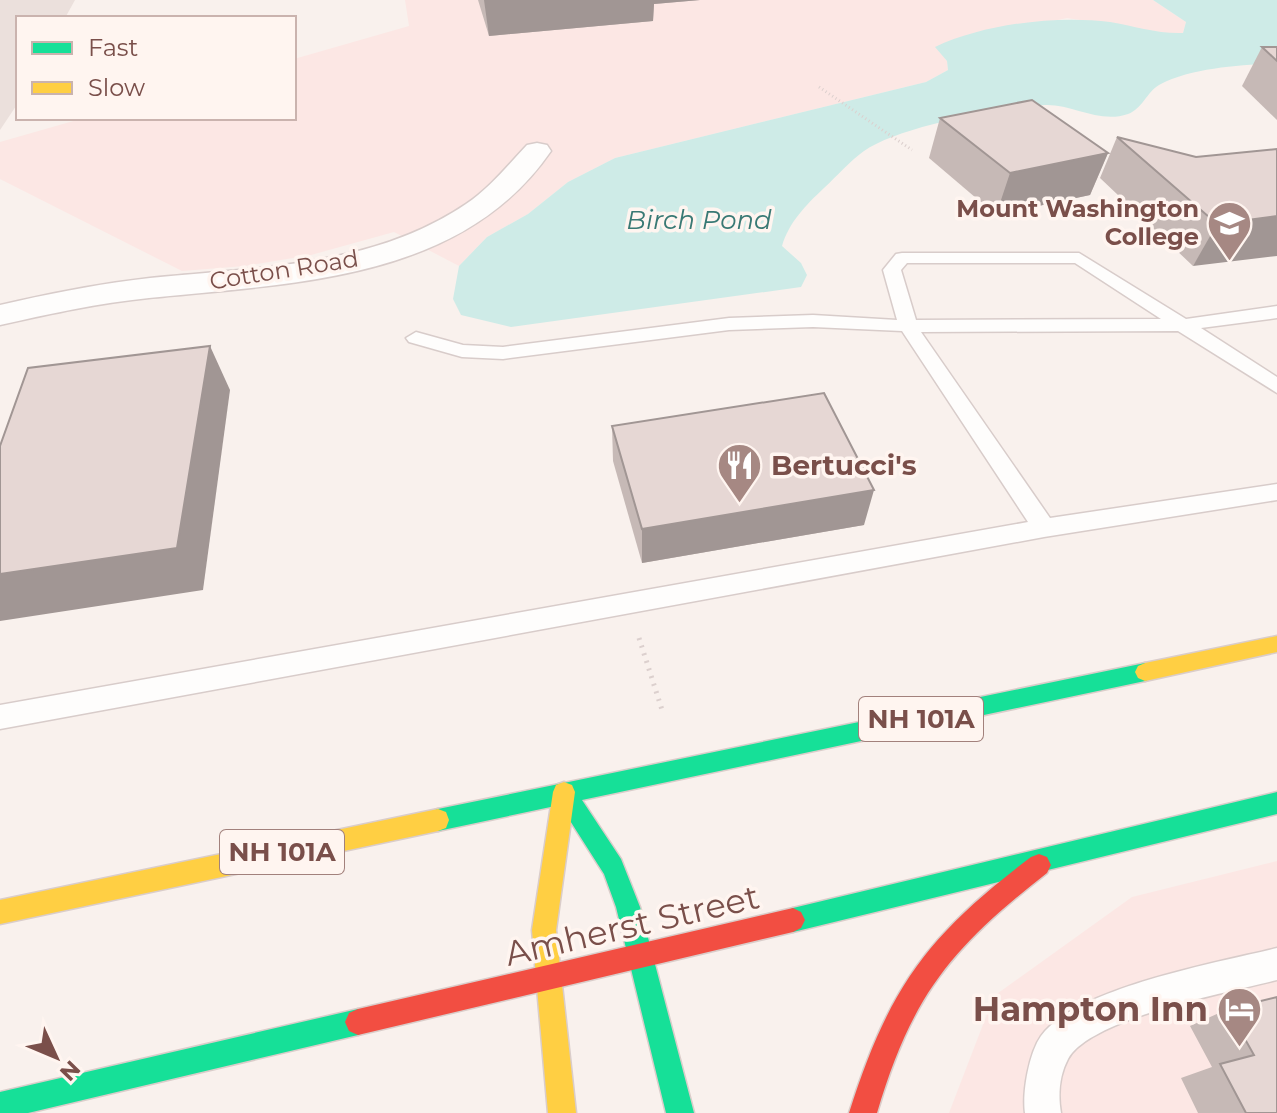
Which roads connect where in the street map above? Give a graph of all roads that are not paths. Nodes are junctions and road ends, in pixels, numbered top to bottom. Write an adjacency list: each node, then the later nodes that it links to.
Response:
1 (537, 151): 3 (street, Cotton Road)
2 (1277, 312): 4 (lane)
3 (0, 315)
4 (1183, 325): 5 (lane); 5 (lane); 7 (lane)
5 (908, 326): 6 (lane); 9 (lane)
6 (416, 338)
7 (1277, 386)
8 (1277, 492): 9 (lane)
9 (1044, 528): 11 (lane)
10 (1277, 644): 12 (main road, NH 101A)
11 (0, 717)
12 (564, 792): 15 (main road, NH 101A); 16 (main road); 18 (main road)
13 (1272, 812): 14 (main road, Amherst Street)
14 (1044, 861): 16 (main road, Amherst Street); 22 (main road)
15 (0, 912)
16 (641, 956): 18 (main road, Amherst Street); 21 (main road)
17 (1277, 964): 23 (lane)
18 (547, 978): 19 (main road, Amherst Street); 20 (main road)
19 (0, 1106)
20 (562, 1113)
21 (680, 1113)
22 (863, 1113)
23 (1043, 1113)

